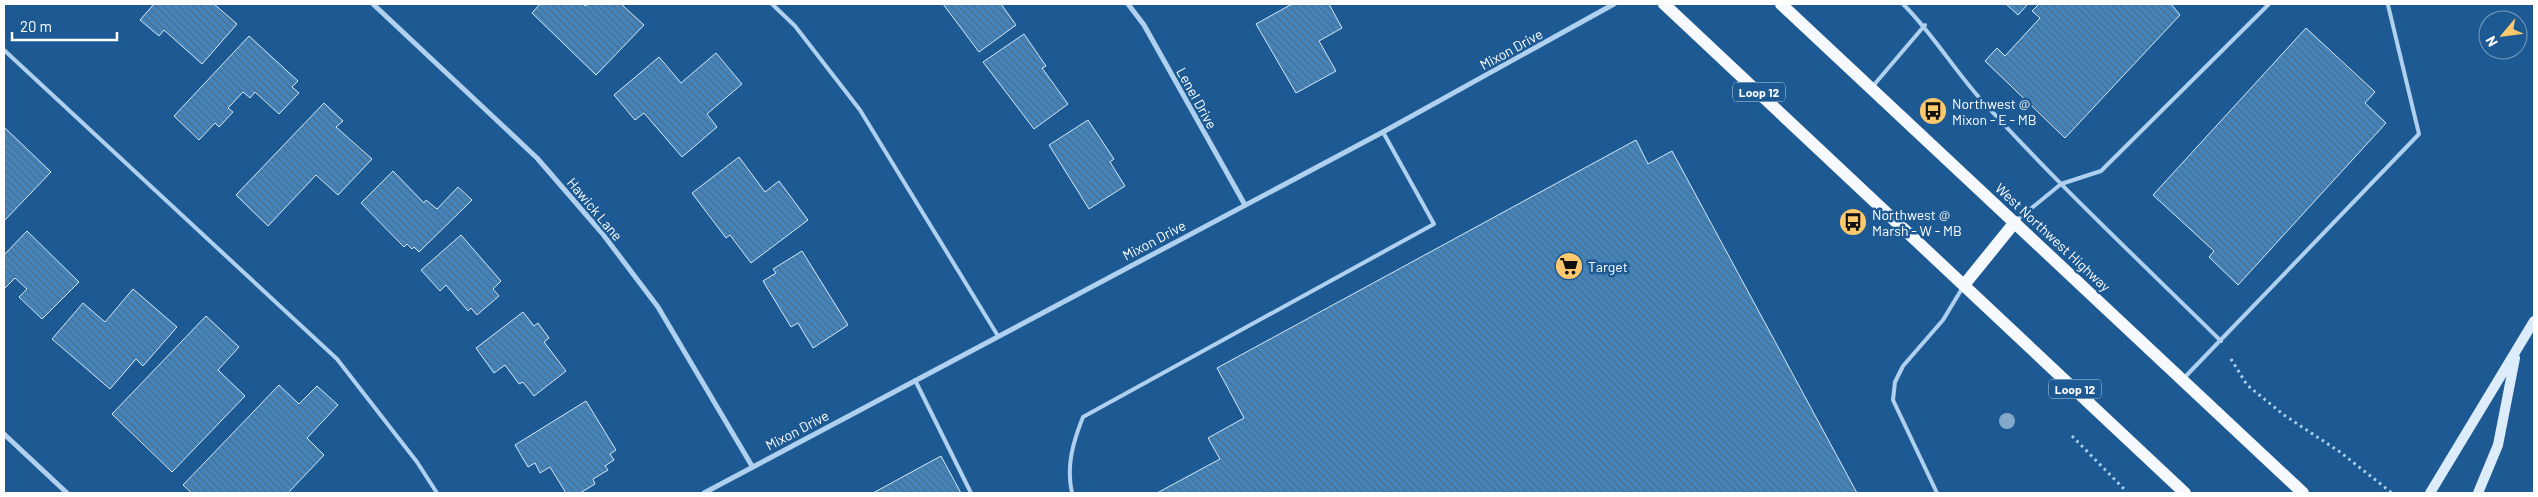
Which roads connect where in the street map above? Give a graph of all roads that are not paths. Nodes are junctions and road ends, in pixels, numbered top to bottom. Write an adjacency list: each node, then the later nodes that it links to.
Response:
1 (373, 4): 25 (street, Hawick Lane)
2 (772, 4): 19 (lane)
3 (1128, 4): 15 (street, Lenel Drive)
4 (1614, 4): 13 (street, Mixon Drive)
5 (1664, 4): 17 (main road, Loop 12)
6 (1781, 4): 12 (main road, West Northwest Highway)
7 (1903, 4): 10 (lane)
8 (2268, 4): 14 (lane)
9 (2388, 5): 20 (lane)
10 (1925, 26): 12 (lane); 14 (lane)
11 (4, 50): 27 (lane)
12 (1871, 88): 16 (main road, West Northwest Highway)
13 (1383, 132): 15 (street, Mixon Drive); 30 (lane)
14 (2061, 184): 16 (lane); 20 (lane)
15 (1245, 205): 19 (street, Mixon Drive)
16 (2015, 222): 17 (main road); 23 (main road, West Northwest Highway)
17 (1964, 285): 31 (lane); 32 (main road, Loop 12)
18 (2534, 321): 21 (main road)
19 (998, 336): 22 (street, Mixon Drive)
20 (2221, 341): 23 (lane)
21 (2516, 353): 34 (main road); 35 (main road)
22 (915, 380): 25 (street, Mixon Drive); 29 (lane)
23 (2182, 380): 33 (main road, West Northwest Highway)
24 (4, 434): 26 (street)
25 (752, 466): 28 (street, Mixon Drive)
26 (67, 493)
27 (437, 493)
28 (704, 493)
29 (972, 493)
30 (1072, 493)
31 (1937, 493)
32 (2186, 493)
33 (2303, 493)
34 (2430, 493)
35 (2478, 493)

